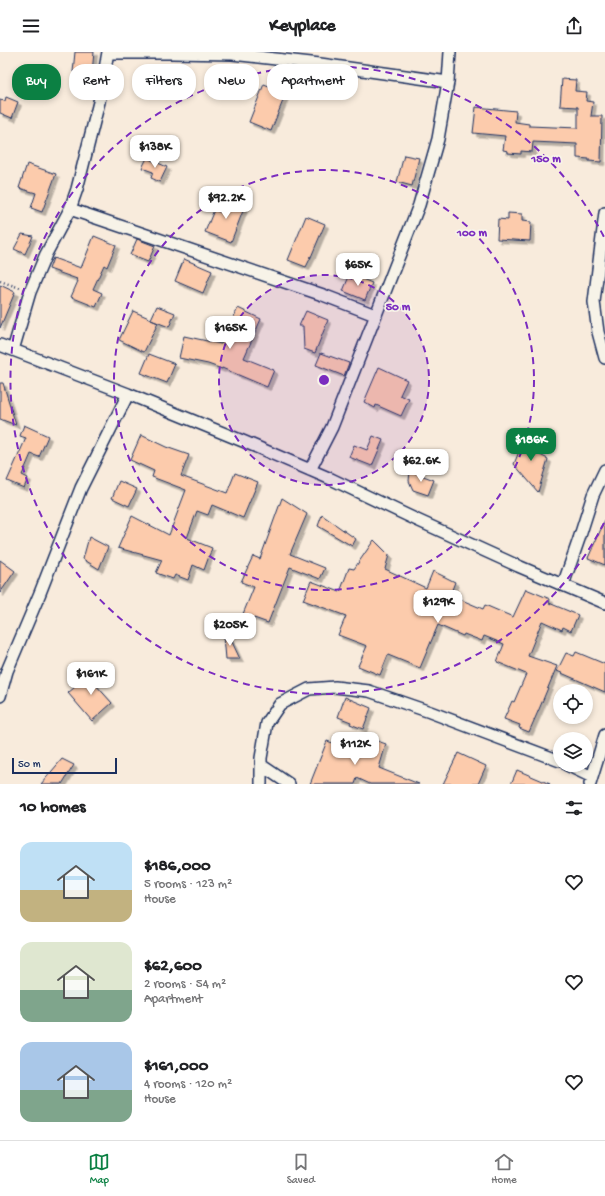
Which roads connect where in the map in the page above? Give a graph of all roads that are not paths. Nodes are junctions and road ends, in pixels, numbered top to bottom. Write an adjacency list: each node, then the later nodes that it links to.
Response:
1 (108, 52): 3 (street); 4 (street)
2 (450, 52): 3 (street)
3 (448, 82): 6 (street)
4 (70, 209): 6 (street); 8 (street)
5 (605, 213): 9 (street)
6 (375, 315): 11 (street)
7 (0, 345): 8 (street)
8 (13, 350): 10 (street)
9 (605, 358)
10 (128, 394): 11 (street); 15 (street)
11 (310, 470): 13 (street)
12 (605, 470): 13 (street)
13 (563, 585): 14 (street)
14 (605, 603)
15 (0, 696)
16 (605, 735): 20 (street)
17 (553, 759): 18 (street)
18 (261, 765): 21 (street); 22 (street)
19 (578, 772): 20 (street)
20 (591, 780)
21 (261, 784)
22 (289, 784)

